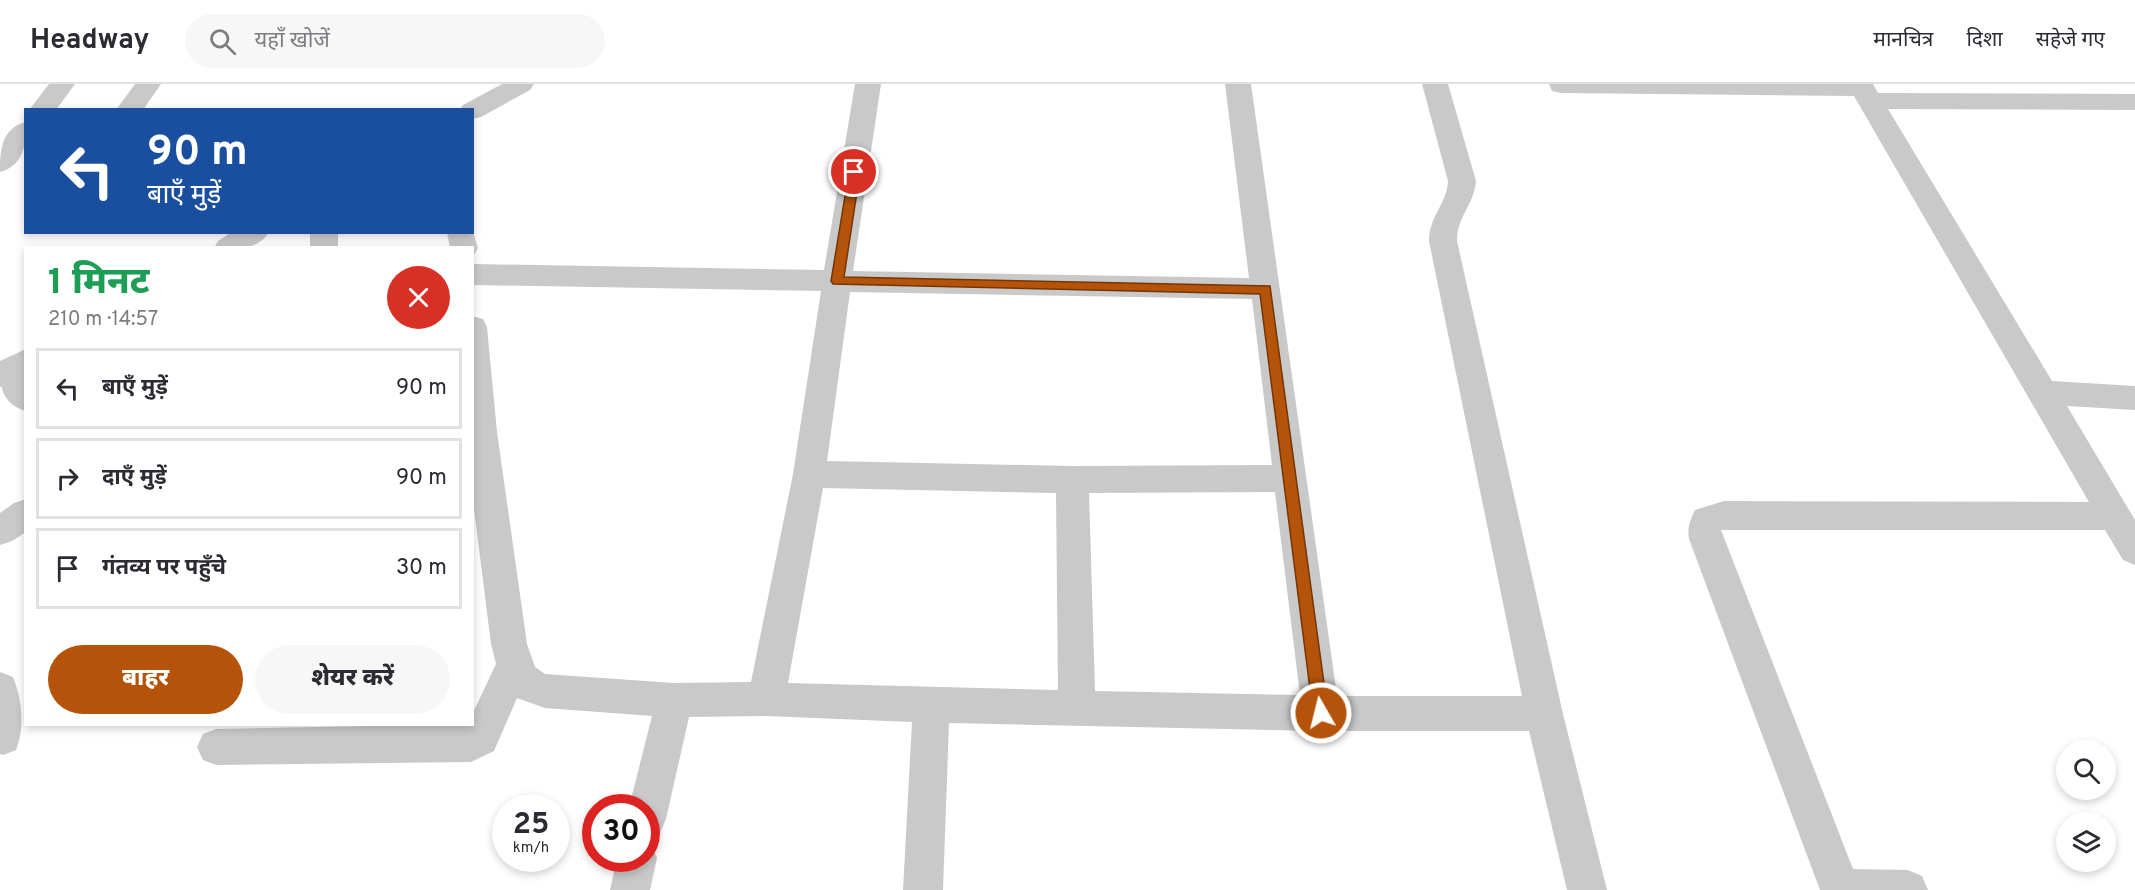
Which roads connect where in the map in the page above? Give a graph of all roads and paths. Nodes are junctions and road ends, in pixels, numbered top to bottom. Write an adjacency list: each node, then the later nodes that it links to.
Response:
1 (62, 84): 10 (street)
2 (148, 84): 11 (street)
3 (868, 84): 18 (street)
4 (1238, 84): 19 (street)
5 (1435, 84): 39 (street)
6 (1561, 85): 8 (street)
7 (507, 88): 12 (street)
8 (1864, 91): 9 (street); 22 (street)
9 (2135, 102)
10 (44, 108)
11 (130, 108)
12 (474, 110)
13 (24, 133): 14 (street)
14 (0, 163)
15 (252, 234): 16 (street)
16 (231, 246)
17 (474, 274): 18 (street)
18 (837, 281): 19 (street); 25 (street)
19 (1265, 289): 26 (street)
20 (474, 350): 32 (street)
21 (10, 369): 23 (street)
22 (2044, 393): 24 (street); 29 (street)
23 (24, 395)
24 (2135, 398)
25 (809, 474): 27 (street); 34 (street)
26 (1289, 478): 27 (street); 38 (street)
27 (1072, 480): 37 (street)
28 (24, 514): 30 (street)
29 (2115, 516): 31 (street); 47 (street)
30 (0, 531)
31 (2135, 550)
32 (514, 664): 35 (street); 41 (street)
33 (0, 689): 40 (street)
34 (766, 699): 35 (street); 36 (street)
35 (674, 700): 42 (street)
36 (931, 705): 37 (street); 45 (street)
37 (1077, 708): 38 (street)
38 (1321, 713): 39 (street)
39 (1544, 714): 46 (street)
40 (3, 737)
41 (216, 747)
42 (652, 794)
43 (634, 872): 44 (street)
44 (630, 890)
45 (923, 890)
46 (1587, 890)
47 (1840, 890): 48 (street)
48 (1908, 890)

